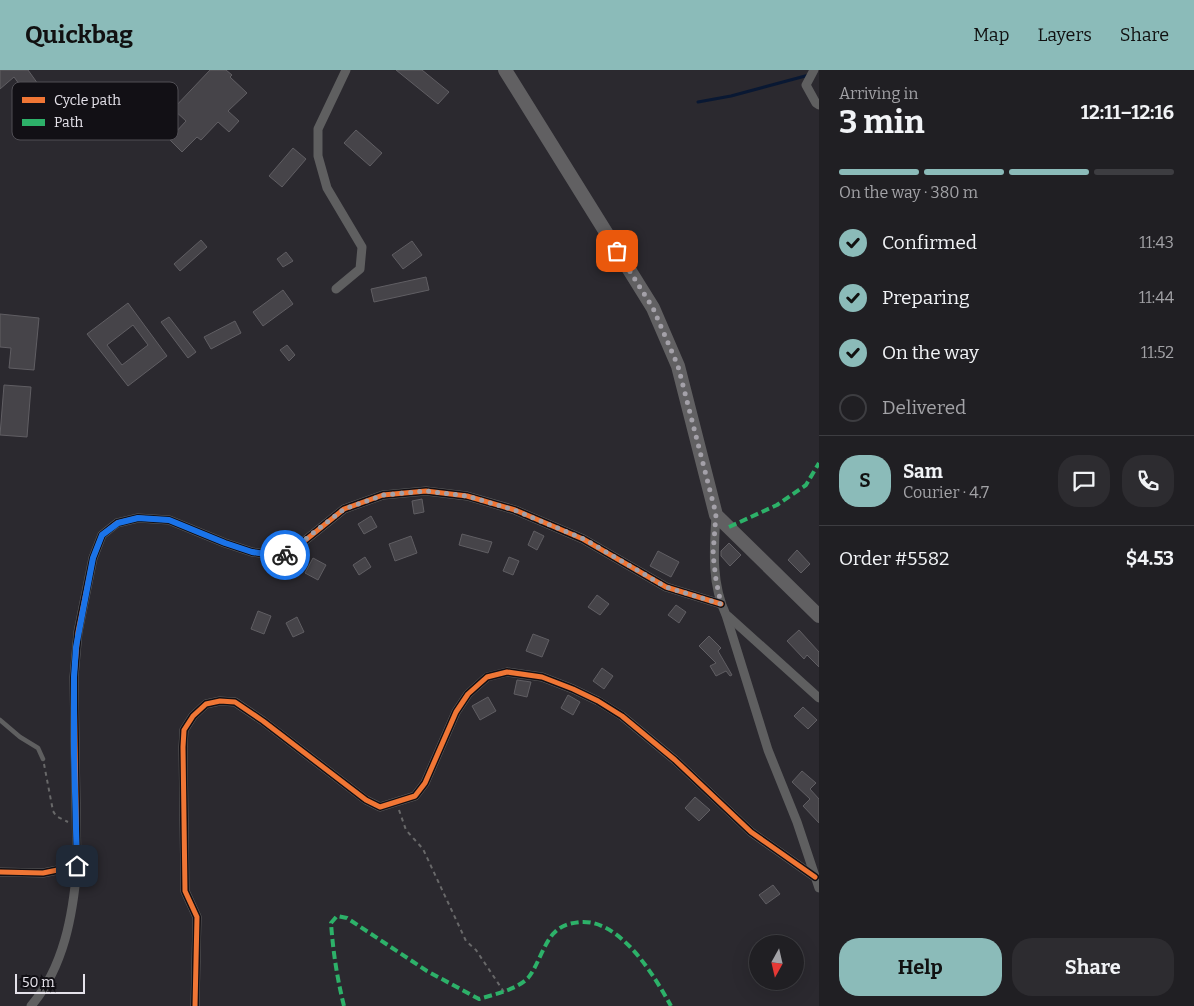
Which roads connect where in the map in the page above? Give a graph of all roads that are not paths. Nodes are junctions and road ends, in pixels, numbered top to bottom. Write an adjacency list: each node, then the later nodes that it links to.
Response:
1 (346, 70): 5 (street)
2 (505, 70): 6 (main road)
3 (814, 70): 4 (street)
4 (819, 105)
5 (336, 289)
6 (716, 514): 7 (street); 9 (main road)
7 (721, 604): 8 (street); 13 (street)
8 (726, 615): 10 (street); 15 (street)
9 (819, 616)
10 (819, 698)
11 (0, 720): 12 (lane)
12 (43, 759)
13 (77, 866): 14 (street); 17 (street)
14 (0, 872)
15 (815, 877): 16 (street); 18 (street)
16 (819, 888)
17 (31, 1006)
18 (195, 1006)

